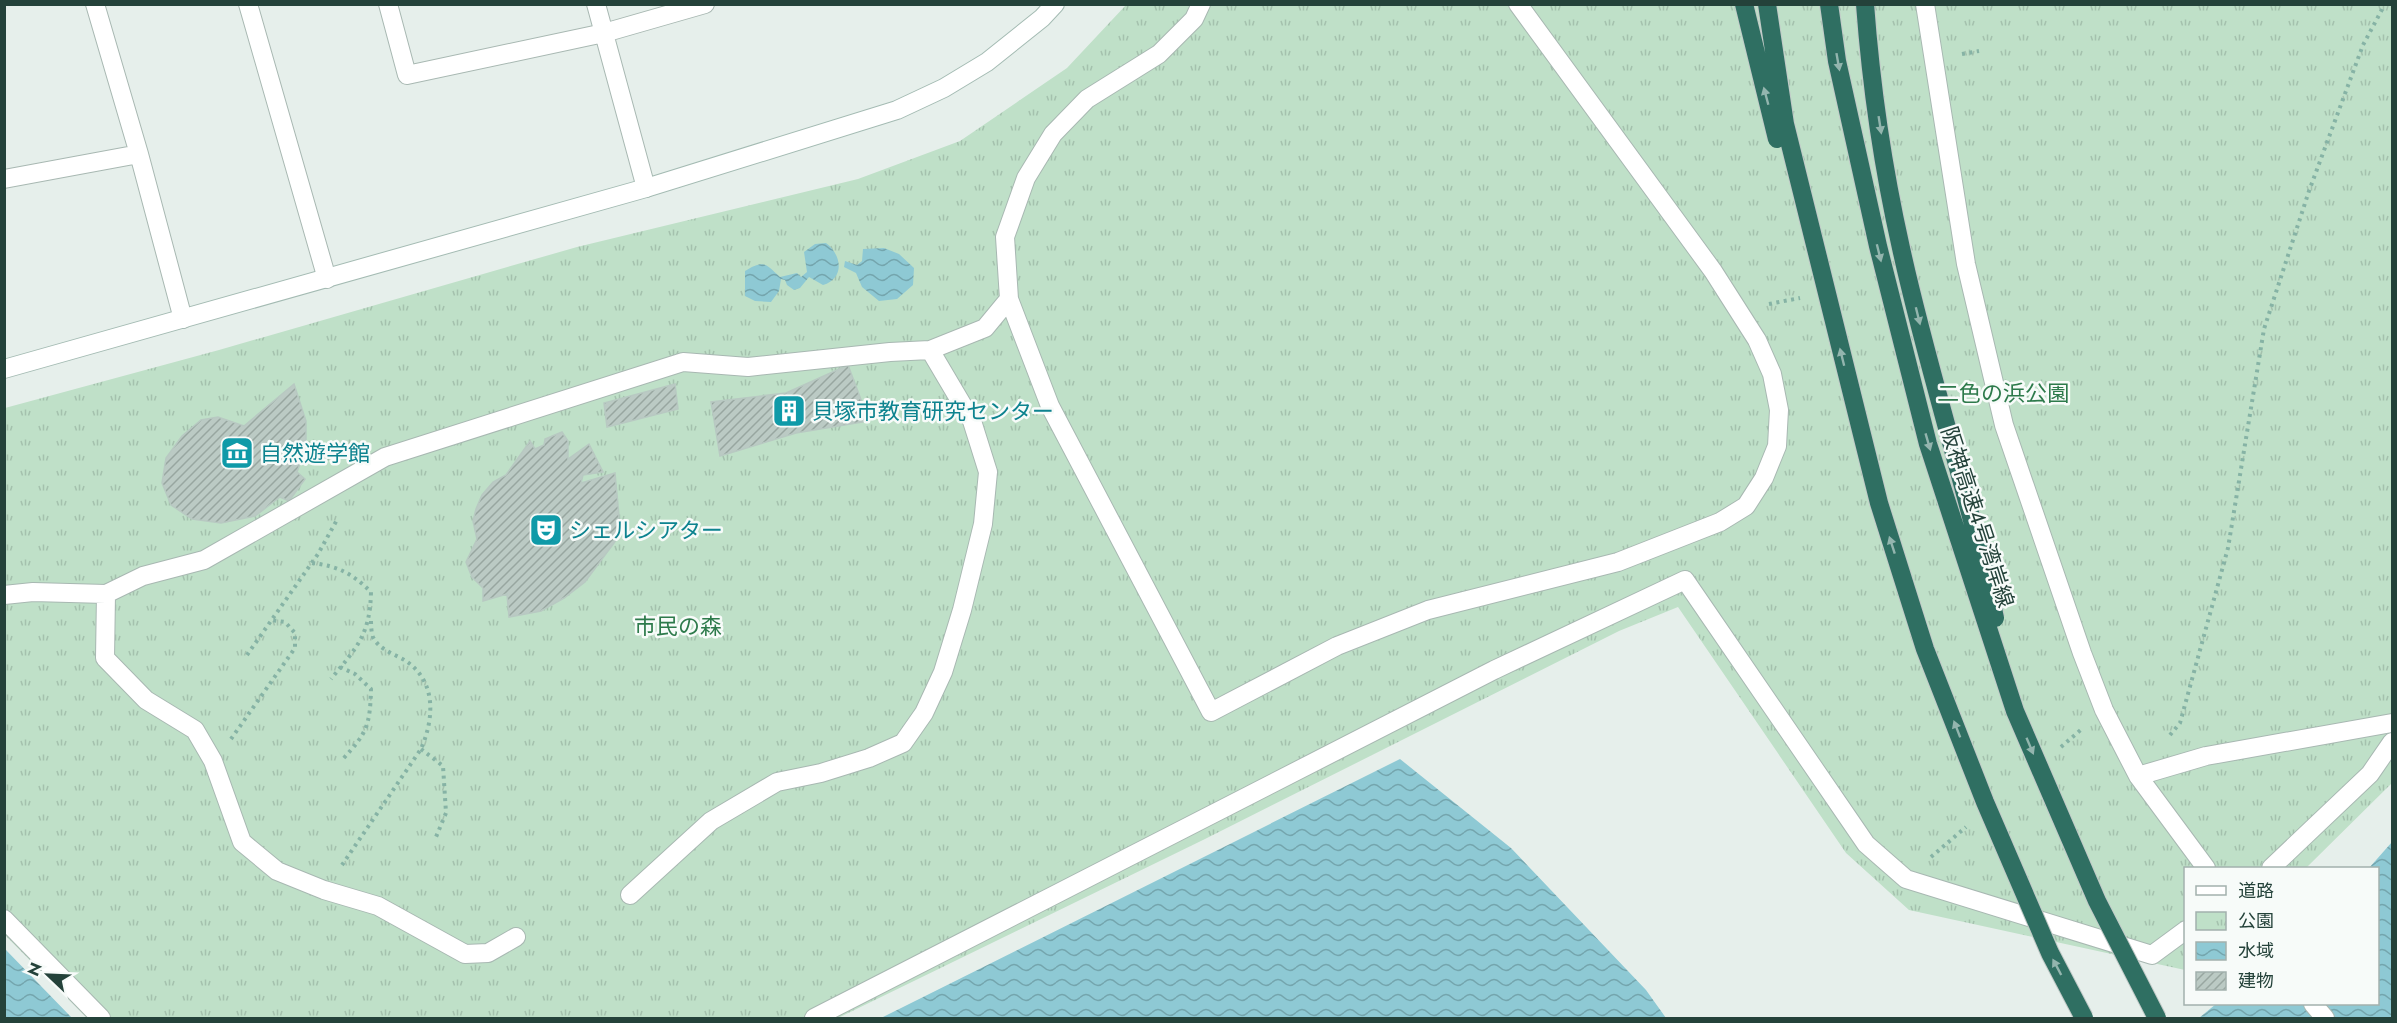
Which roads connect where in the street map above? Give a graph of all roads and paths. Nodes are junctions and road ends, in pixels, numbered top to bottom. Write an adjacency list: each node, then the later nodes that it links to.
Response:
1 (95, 4): 18 (street)
2 (248, 4): 21 (street)
3 (388, 4): 15 (street)
4 (596, 4): 15 (street)
5 (705, 4): 15 (street)
6 (1055, 4): 20 (street)
7 (1201, 4): 22 (street)
8 (1518, 4): 22 (street)
9 (1744, 4): 23 (highway, one-way to 9, bridge)
10 (1767, 4): 23 (highway, bridge)
11 (1830, 4): 36 (highway, 阪神高速4号湾岸線, one-way to 36, bridge)
12 (1865, 4): 36 (highway, one-way to 36, bridge)
13 (1925, 4): 42 (street)
14 (2385, 4): 42 (path)
15 (604, 33): 20 (street)
16 (1979, 51): 17 (path)
17 (1956, 54)
18 (139, 153): 19 (street); 24 (street)
19 (4, 179)
20 (646, 188): 21 (street)
21 (327, 279): 24 (street)
22 (1008, 299): 25 (street)
23 (1831, 313): 54 (highway, one-way to 23, bridge)
24 (183, 319): 26 (street)
25 (930, 350): 27 (street); 47 (street)
26 (4, 369)
27 (353, 475): 28 (path); 29 (street)
28 (312, 563): 31 (path); 32 (path)
29 (106, 594): 30 (street); 41 (street)
30 (4, 595)
31 (371, 618): 34 (path); 39 (path)
32 (271, 620): 33 (path); 41 (path)
33 (247, 655)
34 (340, 667): 35 (path); 40 (path)
35 (331, 679)
36 (2015, 711): 55 (highway, 阪神高速4号湾岸線, one-way to 55, bridge)
37 (2392, 723): 42 (street)
38 (2392, 742): 45 (street)
39 (421, 749): 43 (path); 46 (path)
40 (342, 760)
41 (213, 761): 46 (street)
42 (2138, 776): 44 (street)
43 (436, 837)
44 (2205, 867)
45 (2272, 867)
46 (324, 890): 50 (street)
47 (630, 895)
48 (4, 919): 52 (street)
49 (2184, 931): 53 (street)
50 (516, 937)
51 (2314, 1005): 56 (street)
52 (101, 1018)
53 (814, 1018)
54 (2084, 1018)
55 (2157, 1018)
56 (2325, 1018)

